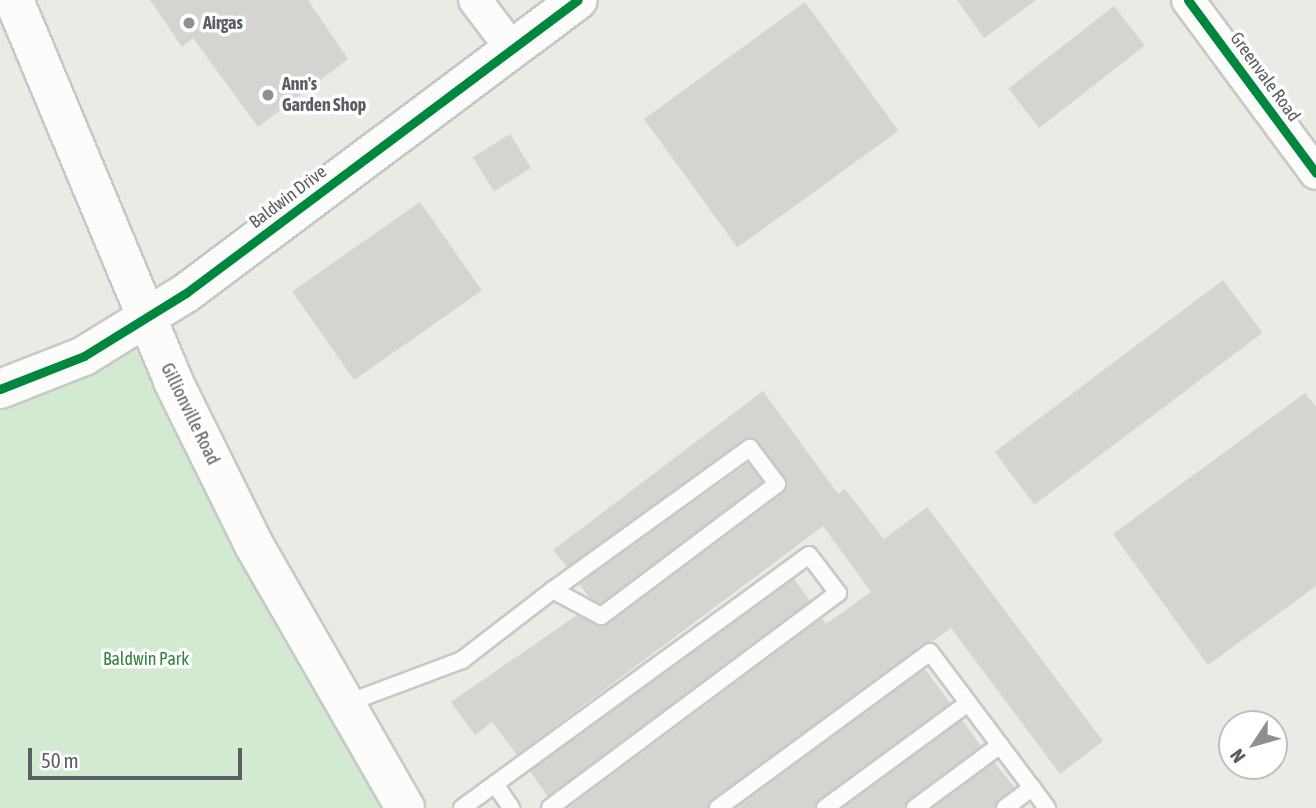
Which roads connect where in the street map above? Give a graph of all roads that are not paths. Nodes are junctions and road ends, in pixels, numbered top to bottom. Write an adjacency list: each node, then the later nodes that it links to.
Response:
1 (14, 0): 7 (main road, Gillionville Road)
2 (475, 0): 5 (street)
3 (577, 0): 5 (main road, Baldwin Drive)
4 (1188, 0): 6 (street, Greenvale Road)
5 (512, 49): 7 (main road, Baldwin Drive)
6 (1316, 173)
7 (146, 320): 8 (main road, Baldwin Drive); 11 (main road, Gillionville Road)
8 (0, 389)
9 (552, 590): 9 (lane); 11 (lane)
10 (968, 703): 12 (lane); 19 (lane); 20 (lane)
11 (343, 705): 15 (main road, Gillionville Road)
12 (1000, 745): 14 (lane); 21 (lane)
13 (495, 784): 16 (lane); 17 (lane); 18 (lane)
14 (1032, 788): 22 (lane); 23 (lane)
15 (405, 808)
16 (462, 808)
17 (511, 808)
18 (550, 808)
19 (718, 808)
20 (825, 808)
21 (915, 808)
22 (1005, 808)
23 (1047, 808)

